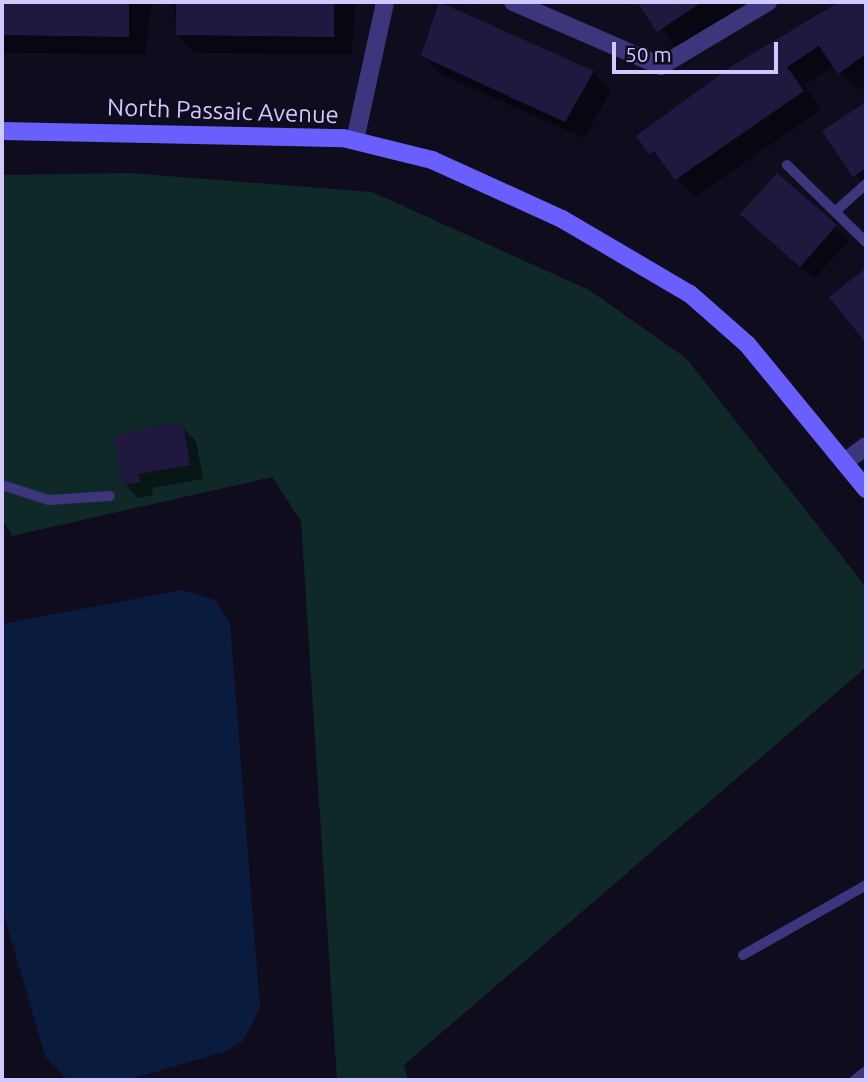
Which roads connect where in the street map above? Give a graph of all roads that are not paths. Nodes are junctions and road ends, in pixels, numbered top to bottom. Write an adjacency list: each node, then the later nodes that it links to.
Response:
1 (385, 2): 5 (street)
2 (513, 2): 3 (street)
3 (768, 2)
4 (2, 131): 5 (main road, North Passaic Avenue)
5 (355, 140): 11 (main road, North Passaic Avenue)
6 (787, 164): 8 (lane)
7 (866, 184): 8 (lane)
8 (837, 210): 9 (lane)
9 (866, 242)
10 (866, 446): 11 (street)
11 (846, 461): 13 (main road, North Passaic Avenue)
12 (2, 485): 14 (lane)
13 (866, 489)
14 (110, 496)
15 (866, 886): 16 (lane)
16 (743, 956)
17 (866, 1072): 18 (lane)
18 (855, 1080)

